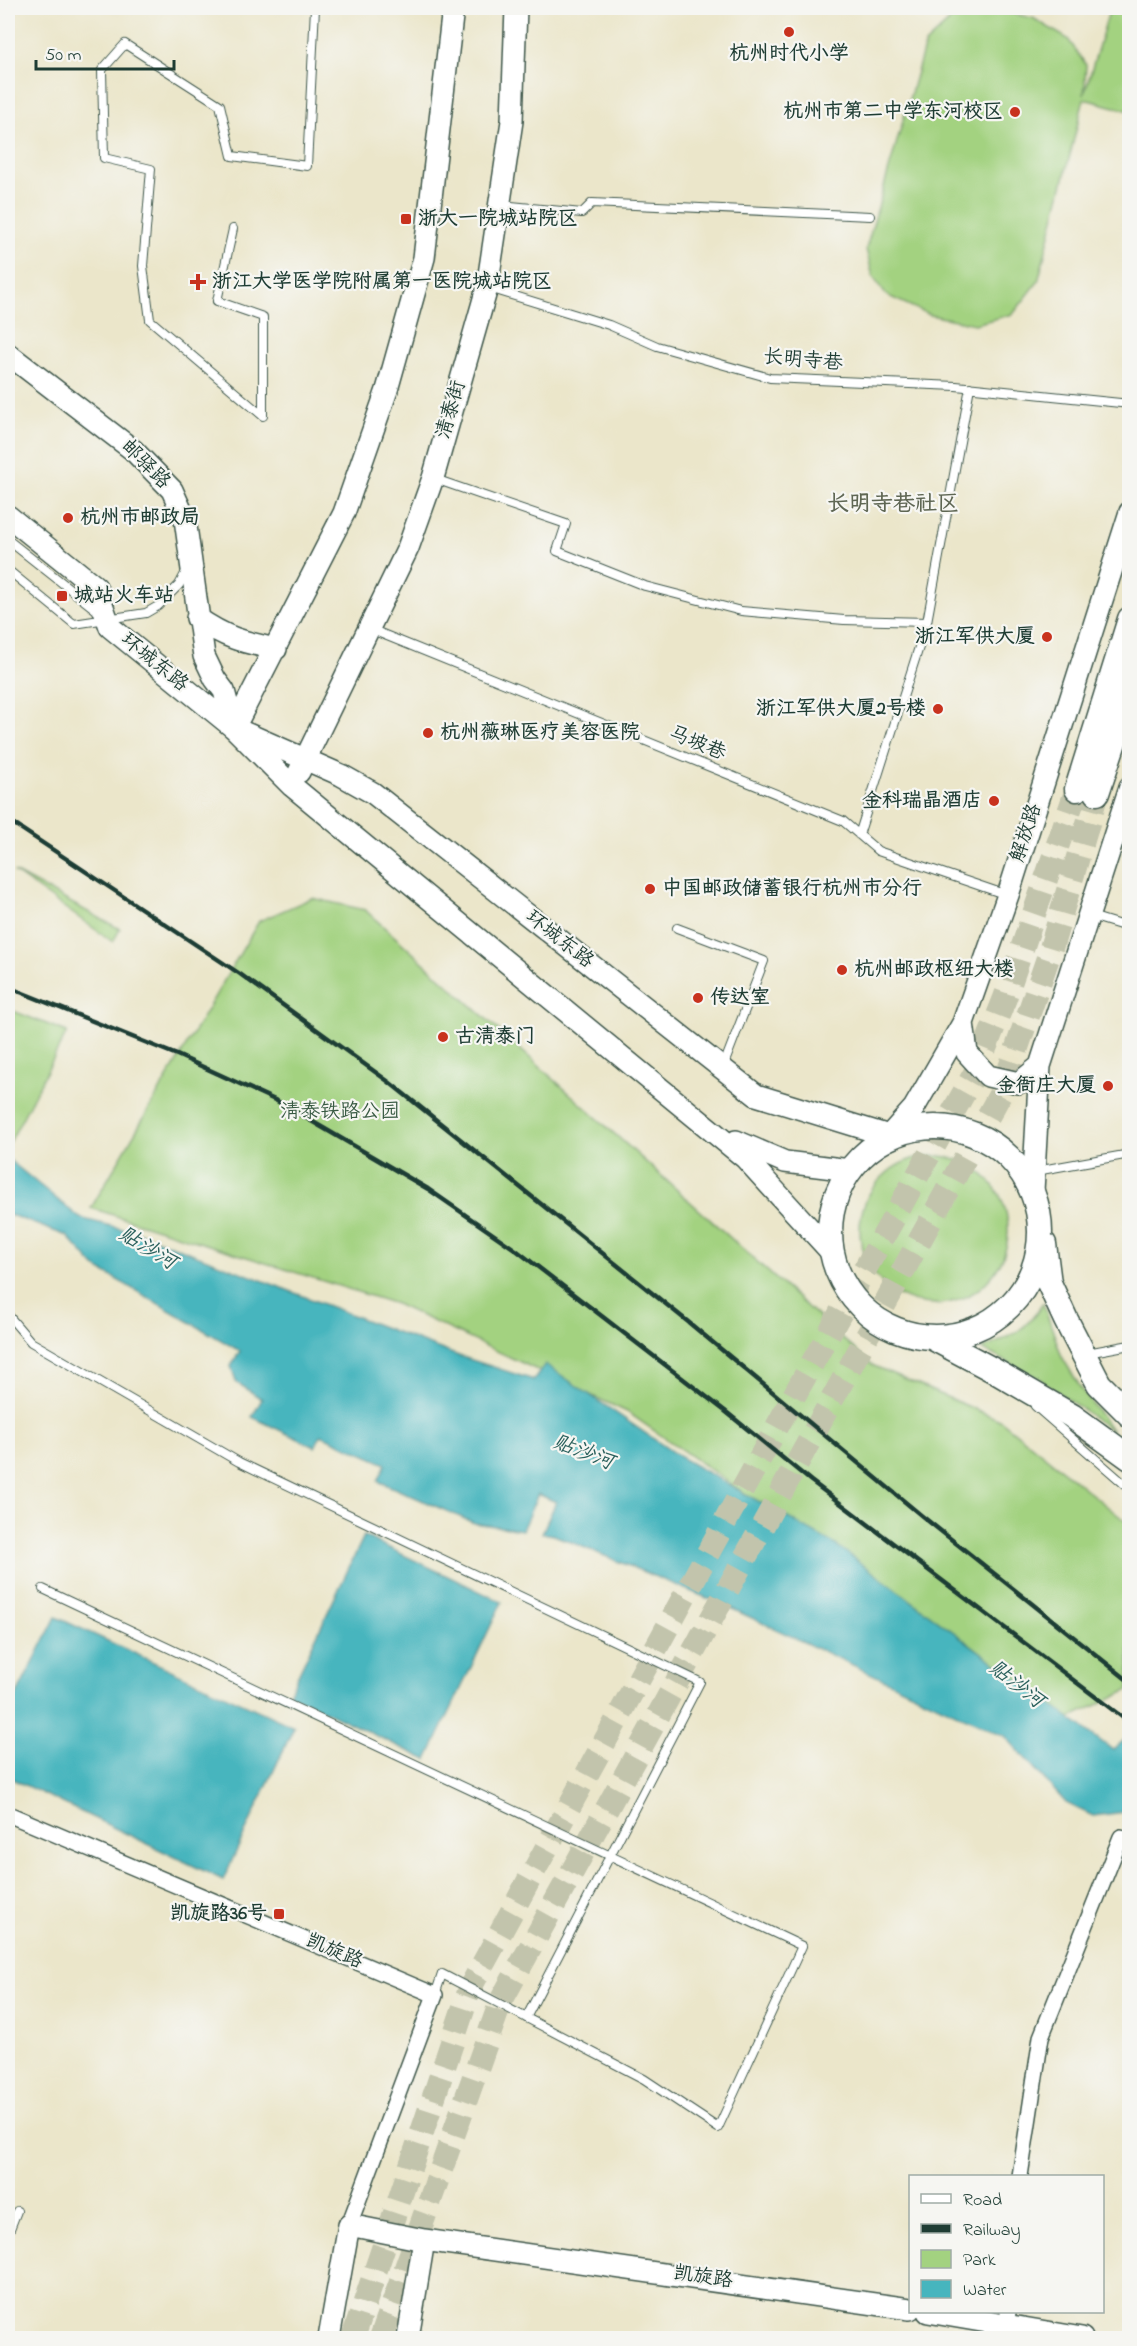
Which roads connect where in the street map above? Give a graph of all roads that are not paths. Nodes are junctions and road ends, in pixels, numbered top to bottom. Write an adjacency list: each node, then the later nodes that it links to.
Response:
1 (315, 8): 6 (lane)
2 (453, 8): 22 (main road)
3 (516, 8): 4 (main road, 清泰街)
4 (500, 205): 5 (lane); 7 (main road, 清泰街)
5 (870, 216)
6 (233, 229)
7 (487, 288): 9 (lane, 长明寺巷); 11 (main road, 清泰街)
8 (8, 354): 15 (main road, 邮驿路)
9 (970, 387): 10 (lane, 长明寺巷); 20 (lane)
10 (1130, 404)
11 (433, 478): 20 (lane); 21 (main road, 清泰街)
12 (1130, 512): 29 (main road, 解放路)
13 (8, 516): 17 (main road, 环城东路)
14 (8, 540): 17 (lane, 环城东路)
15 (191, 564): 17 (lane); 18 (main road, 邮驿路)
16 (8, 570): 17 (lane, 环城东路)
17 (107, 618): 24 (main road, 环城东路)
18 (197, 618): 22 (main road); 24 (main road, 邮驿路)
19 (1130, 619): 23 (main road)
20 (927, 622): 28 (lane)
21 (369, 629): 25 (main road, 清泰街); 28 (lane, 马坡巷)
22 (276, 650): 24 (main road)
23 (1130, 694)
24 (234, 728): 25 (main road, 环城东路); 26 (main road, 环城东路)
25 (306, 760): 26 (main road, 清泰街); 35 (main road, 环城东路)
26 (292, 786): 36 (main road, 环城东路)
27 (1130, 787): 30 (main road)
28 (859, 836): 29 (lane, 马坡巷)
29 (1008, 895): 33 (main road, 解放路)
30 (1088, 915): 32 (lane); 34 (main road)
31 (678, 928): 35 (lane)
32 (1130, 928)
33 (963, 1023): 34 (main road); 37 (main road, 解放路)
34 (1040, 1066): 40 (main road)
35 (722, 1068): 37 (main road, 环城东路)
36 (699, 1121): 39 (main road); 42 (main road)
37 (889, 1136): 39 (main road); 40 (main road)
38 (1130, 1154): 40 (lane)
39 (850, 1170): 42 (main road)
40 (1034, 1181): 41 (main road)
41 (1041, 1224): 44 (main road); 46 (main road)
42 (832, 1253): 44 (main road)
43 (8, 1315): 54 (lane)
44 (933, 1338): 47 (main road)
45 (1130, 1345): 46 (lane)
46 (1083, 1354): 48 (main road)
47 (993, 1370): 49 (main road); 50 (lane)
48 (1130, 1415)
49 (1130, 1458)
50 (1130, 1489)
51 (43, 1589): 54 (lane)
52 (8, 1814): 55 (street, 凯旋路)
53 (1121, 1837): 57 (street)
54 (611, 1856): 56 (lane); 56 (lane)
55 (435, 1995): 56 (lane); 59 (street)
56 (526, 2018)
57 (1020, 2175)
58 (17, 2211): 60 (lane)
59 (349, 2224): 61 (main road, 凯旋路); 65 (main road)
60 (8, 2234)
61 (424, 2240): 62 (main road, 凯旋路); 66 (main road)
62 (909, 2309)
63 (934, 2313): 64 (main road)
64 (1007, 2325): 67 (main road)
65 (329, 2338)
66 (408, 2338)
67 (1082, 2338)

